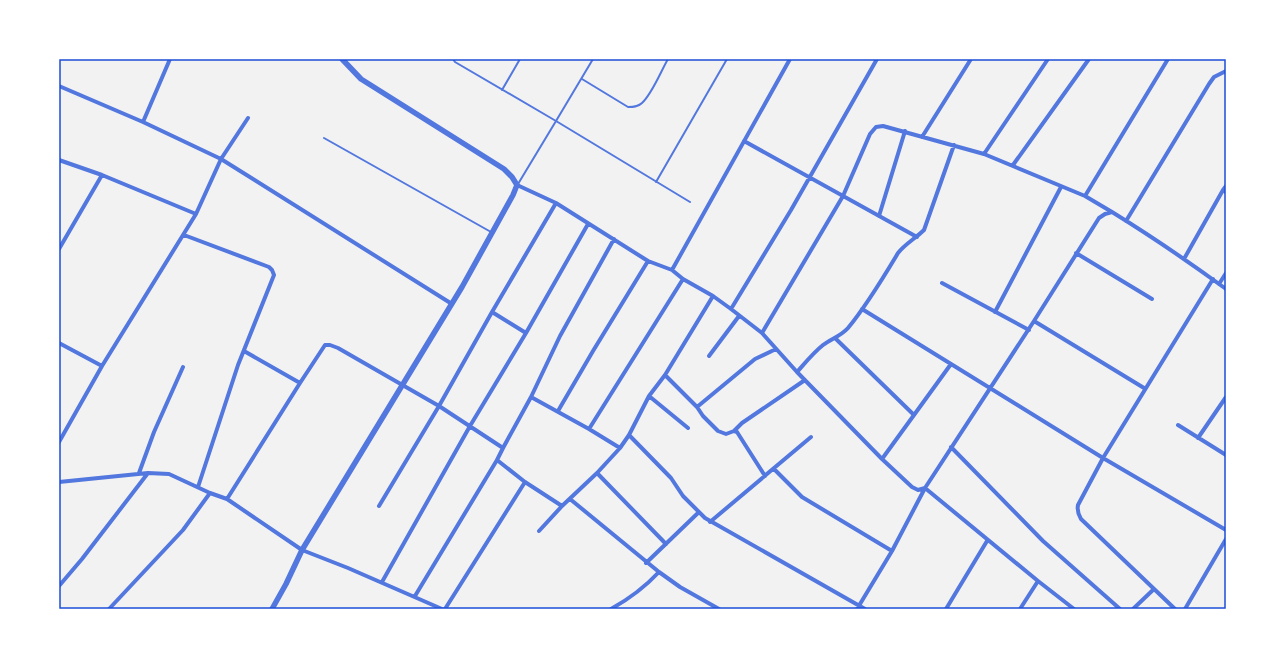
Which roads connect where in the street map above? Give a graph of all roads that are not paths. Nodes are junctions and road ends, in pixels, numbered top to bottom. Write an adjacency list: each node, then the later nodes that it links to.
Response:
1 (170, 59): 20 (street)
2 (342, 59): 33 (street)
3 (453, 59): 17 (lane)
4 (520, 59): 17 (lane)
5 (593, 59): 15 (lane)
6 (668, 59): 15 (lane)
7 (727, 59): 32 (lane)
8 (790, 59): 24 (street)
9 (876, 59): 31 (street)
10 (971, 59): 22 (street)
11 (1048, 59): 26 (street)
12 (1089, 59): 29 (street)
13 (1168, 59): 38 (street)
14 (1226, 71): 44 (street)
15 (581, 79): 19 (lane)
16 (59, 86): 20 (street)
17 (502, 90): 19 (lane)
18 (248, 118): 27 (street)
19 (556, 121): 32 (lane); 33 (lane)
20 (143, 122): 27 (street)
21 (905, 131): 22 (street); 37 (street); 43 (street)
22 (922, 137): 25 (street)
23 (324, 138): 46 (lane)
24 (744, 141): 31 (street); 54 (street)
25 (954, 145): 26 (street); 48 (street)
26 (984, 154): 29 (street)
27 (221, 159): 42 (street); 63 (street)
28 (59, 160): 30 (street)
29 (1012, 165): 35 (street)
30 (102, 175): 42 (street); 50 (street)
31 (809, 177): 37 (street); 64 (street)
32 (656, 182): 39 (lane)
33 (517, 185): 40 (street); 46 (street)
34 (1226, 186): 36 (street)
35 (1061, 187): 38 (street); 67 (street)
36 (1225, 191): 52 (street)
37 (843, 196): 43 (street); 72 (street)
38 (1085, 196): 41 (street)
39 (690, 202)
40 (556, 203): 45 (street); 66 (street)
41 (1112, 212): 44 (street); 51 (street)
42 (196, 214): 47 (street)
43 (879, 216): 48 (street)
44 (1126, 221): 52 (street)
45 (588, 224): 49 (street); 71 (street)
46 (492, 233): 63 (street)
47 (184, 235): 76 (street); 79 (street)
48 (917, 237): 65 (street)
49 (614, 239): 53 (street); 89 (street)
50 (59, 249)
51 (1076, 253): 62 (street); 69 (street)
52 (1184, 259): 57 (street)
53 (648, 261): 54 (street); 93 (street)
54 (672, 270): 56 (street)
55 (1226, 273): 59 (street)
56 (683, 279): 61 (street); 98 (street)
57 (1212, 279): 59 (street); 86 (street)
58 (942, 283): 67 (street)
59 (1219, 284): 60 (street)
60 (1226, 289)
61 (713, 296): 64 (street); 82 (street)
62 (1152, 299)
63 (452, 304): 85 (street)
64 (731, 308): 68 (street)
65 (862, 309): 73 (street); 78 (street)
66 (492, 312): 71 (street); 91 (street)
67 (995, 312): 70 (street)
68 (739, 316): 72 (street); 77 (street)
69 (1034, 321): 70 (street); 86 (street)
70 (1029, 330): 87 (street)
71 (526, 333): 96 (street)
72 (762, 334): 75 (street)
73 (836, 339): 81 (street); 94 (street)
74 (59, 343): 79 (street)
75 (776, 349): 81 (street); 92 (street)
76 (244, 351): 84 (street); 118 (street)
77 (709, 356)
78 (951, 364): 87 (street); 94 (street)
79 (102, 366): 103 (street)
80 (183, 367): 112 (street)
81 (796, 372): 83 (street)
82 (665, 375): 88 (street); 92 (street)
83 (805, 380): 99 (street); 109 (street)
84 (300, 383): 85 (street); 121 (street)
85 (402, 384): 91 (street); 132 (street)
86 (1144, 388): 108 (street)
87 (990, 389): 104 (street); 108 (street)
88 (649, 396): 97 (street); 100 (street)
89 (532, 397): 93 (street); 105 (street)
90 (1226, 397): 102 (street)
91 (439, 406): 96 (street); 123 (street)
92 (697, 407): 99 (street)
93 (558, 412): 98 (street)
94 (914, 415): 109 (street)
95 (1178, 425): 102 (street)
96 (470, 426): 105 (street); 137 (street)
97 (688, 428)
98 (589, 429): 106 (street)
99 (734, 431): 115 (street)
100 (629, 435): 106 (street); 125 (street)
101 (811, 436): 111 (street)
102 (1198, 438): 107 (street)
103 (59, 442)
104 (951, 447): 119 (street); 152 (street)
105 (503, 448): 110 (street)
106 (620, 448): 114 (street)
107 (1226, 455)
108 (1103, 458): 127 (street); 139 (street)
109 (882, 459): 119 (street)
110 (497, 460): 117 (street); 140 (street)
111 (774, 469): 115 (street); 133 (street)
112 (139, 473): 113 (street); 116 (street)
113 (148, 473): 118 (street); 138 (street)
114 (597, 473): 122 (street); 131 (street)
115 (765, 476): 126 (street)
116 (59, 482)
117 (525, 482): 124 (street); 145 (street)
118 (198, 487): 120 (street)
119 (926, 488): 130 (street); 133 (street)
120 (210, 493): 121 (street); 142 (street)
121 (227, 499): 132 (street)
122 (570, 499): 124 (street); 134 (street)
123 (379, 506)
124 (562, 506): 128 (street)
125 (699, 512): 126 (street); 131 (street)
126 (710, 522): 141 (street)
127 (1226, 530)
128 (539, 531)
129 (1226, 539): 155 (street)
130 (987, 541): 136 (street); 149 (street)
131 (666, 544): 134 (street)
132 (302, 550): 137 (street); 143 (street)
133 (892, 551): 141 (street)
134 (646, 563): 135 (street)
135 (659, 572): 146 (street); 147 (street)
136 (1038, 581): 150 (street); 151 (street)
137 (382, 582): 140 (street)
138 (59, 586)
139 (1154, 589): 153 (street); 154 (street)
140 (415, 596): 144 (street)
141 (858, 607): 148 (street)
142 (109, 609)
143 (272, 609)
144 (442, 609)
145 (445, 609)
146 (611, 609)
147 (720, 609)
148 (865, 609)
149 (946, 609)
150 (1020, 609)
151 (1074, 609)
152 (1120, 609)
153 (1133, 609)
154 (1175, 609)
155 (1185, 609)

